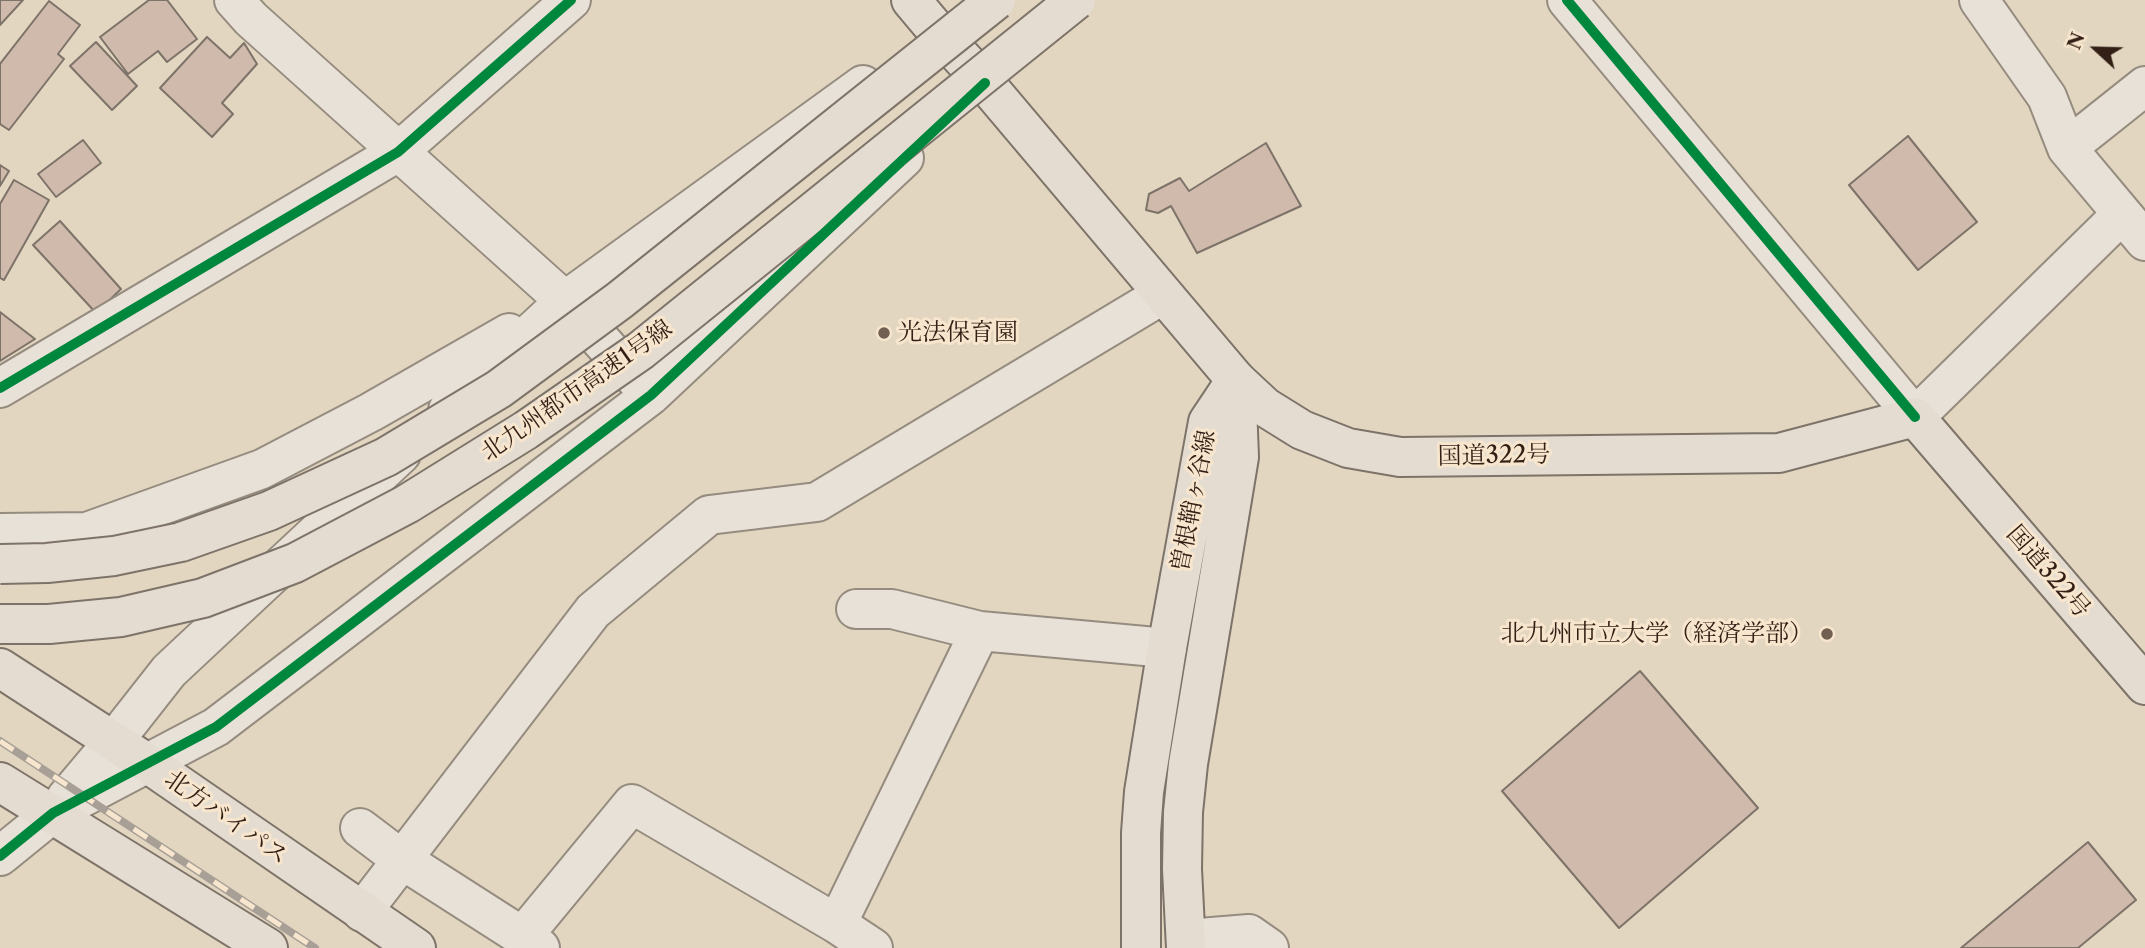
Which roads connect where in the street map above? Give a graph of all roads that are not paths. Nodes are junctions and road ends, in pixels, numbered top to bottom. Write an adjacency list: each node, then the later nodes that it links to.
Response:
1 (234, 0): 16 (street)
2 (571, 0): 16 (street)
3 (911, 0): 12 (main road, 国道322号)
4 (975, 0): 12 (main road)
5 (988, 0): 12 (main road, bridge)
6 (996, 0): 12 (main road, 北九州都市高速1号線, bridge)
7 (1076, 0): 20 (main road, 北九州都市高速1号線, bridge)
8 (1089, 0): 13 (main road)
9 (1102, 0): 20 (main road, bridge)
10 (1567, 0): 24 (street)
11 (1979, 0): 15 (street)
12 (934, 41): 13 (main road, 国道322号); 19 (street); 26 (main road, 北九州都市高速1号線, bridge)
13 (985, 83): 18 (main road, 国道322号); 23 (street)
14 (2145, 86): 15 (street)
15 (2067, 149): 17 (street)
16 (398, 152): 19 (street); 22 (street)
17 (2134, 227): 24 (street)
18 (1162, 295): 21 (main road, 国道322号); 39 (street)
19 (565, 301): 23 (street); 25 (street); 33 (street)
20 (702, 302): 28 (main road, 北九州都市高速1号線, bridge)
21 (1236, 380): 24 (main road, 国道322号); 30 (main road, 曽根鞘ヶ谷線); 43 (main road, 曽根鞘ヶ谷線)
22 (0, 388)
23 (651, 395): 34 (street)
24 (1915, 417): 32 (main road, 国道322号)
25 (0, 533)
26 (0, 564)
27 (856, 609): 29 (street)
28 (0, 624)
29 (980, 631): 30 (street); 41 (street)
30 (1167, 648): 47 (main road, 曽根鞘ヶ谷線)
31 (0, 668): 33 (main road, 北方バイパス)
32 (2145, 685)
33 (114, 741): 34 (main road, 北方バイパス); 36 (street)
34 (147, 763): 36 (street); 40 (main road, 北方バイパス)
35 (0, 782): 36 (main road)
36 (53, 813): 38 (street); 44 (main road)
37 (360, 828): 39 (street)
38 (0, 856)
39 (401, 859): 40 (street); 42 (street)
40 (362, 912): 45 (main road, 北方バイパス)
41 (837, 924): 42 (street); 46 (street)
42 (532, 942)
43 (1186, 943): 48 (street)
44 (268, 948)
45 (416, 948)
46 (873, 948)
47 (1141, 948)
48 (1269, 948)

